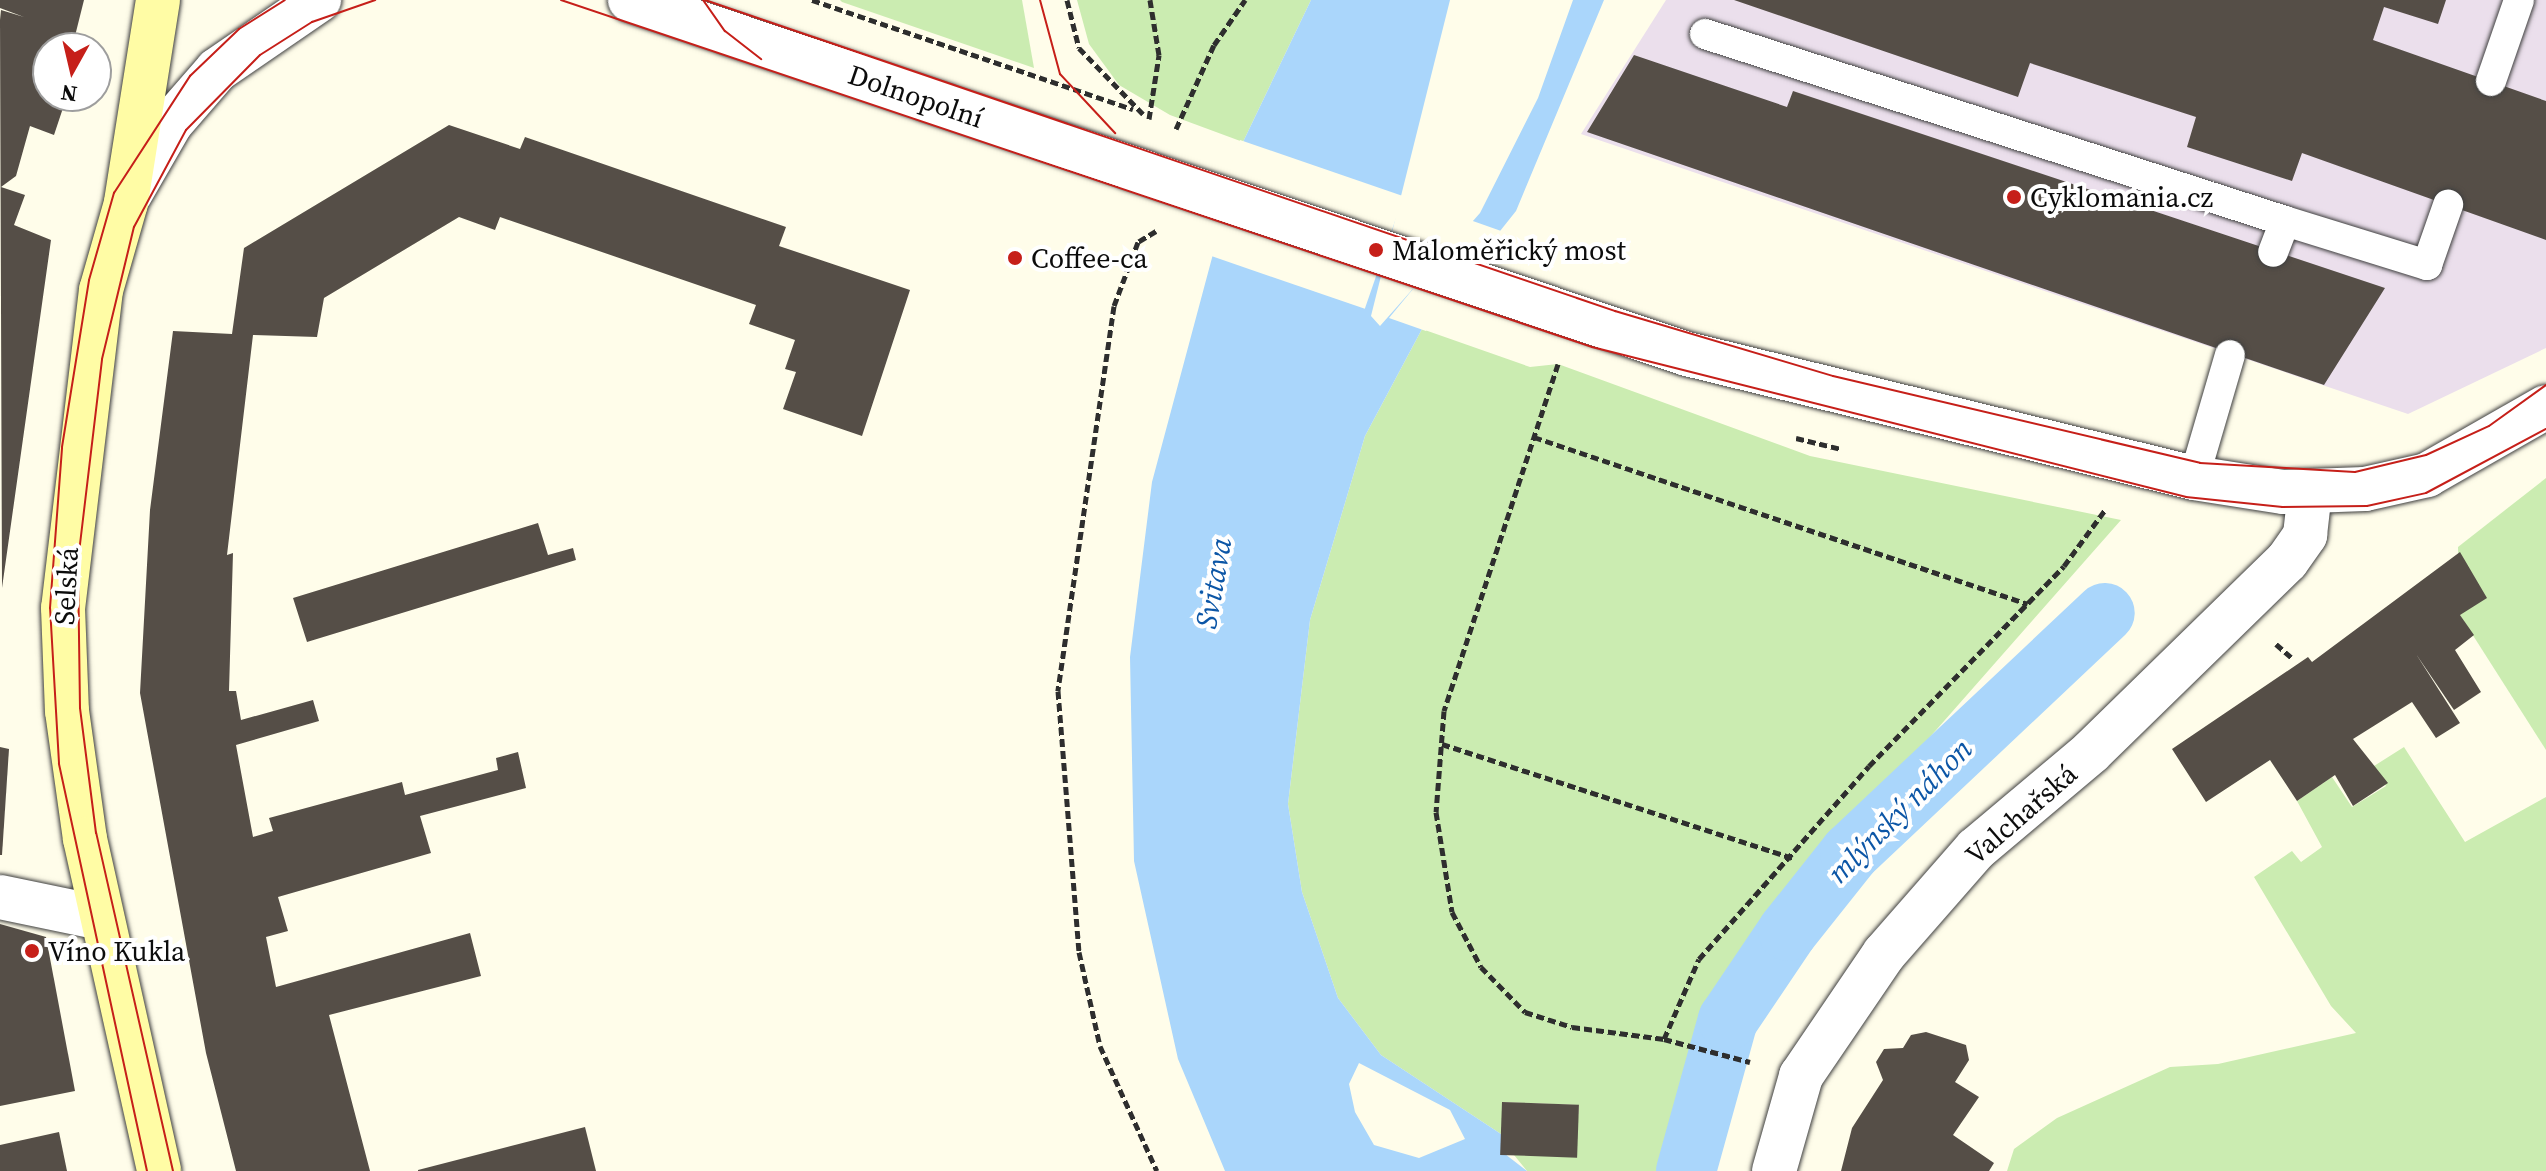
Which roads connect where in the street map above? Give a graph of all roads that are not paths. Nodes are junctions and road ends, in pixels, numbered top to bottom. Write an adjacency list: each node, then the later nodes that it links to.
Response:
1 (158, 0): 7 (main road, Selská)
2 (319, 0): 7 (street)
3 (630, 0): 13 (street, Dolnopolní)
4 (2519, 0): 6 (lane)
5 (1705, 34): 9 (lane)
6 (2491, 81)
7 (126, 203): 16 (main road, Selská)
8 (2448, 205): 9 (lane)
9 (2285, 221): 10 (lane)
10 (2273, 252)
11 (2230, 355): 13 (lane)
12 (2546, 407): 14 (street)
13 (2194, 478): 14 (street)
14 (2310, 491): 18 (street, Valchařská)
15 (0, 897): 16 (street)
16 (101, 918): 17 (main road, Selská)
17 (159, 1171)
18 (1774, 1171)

